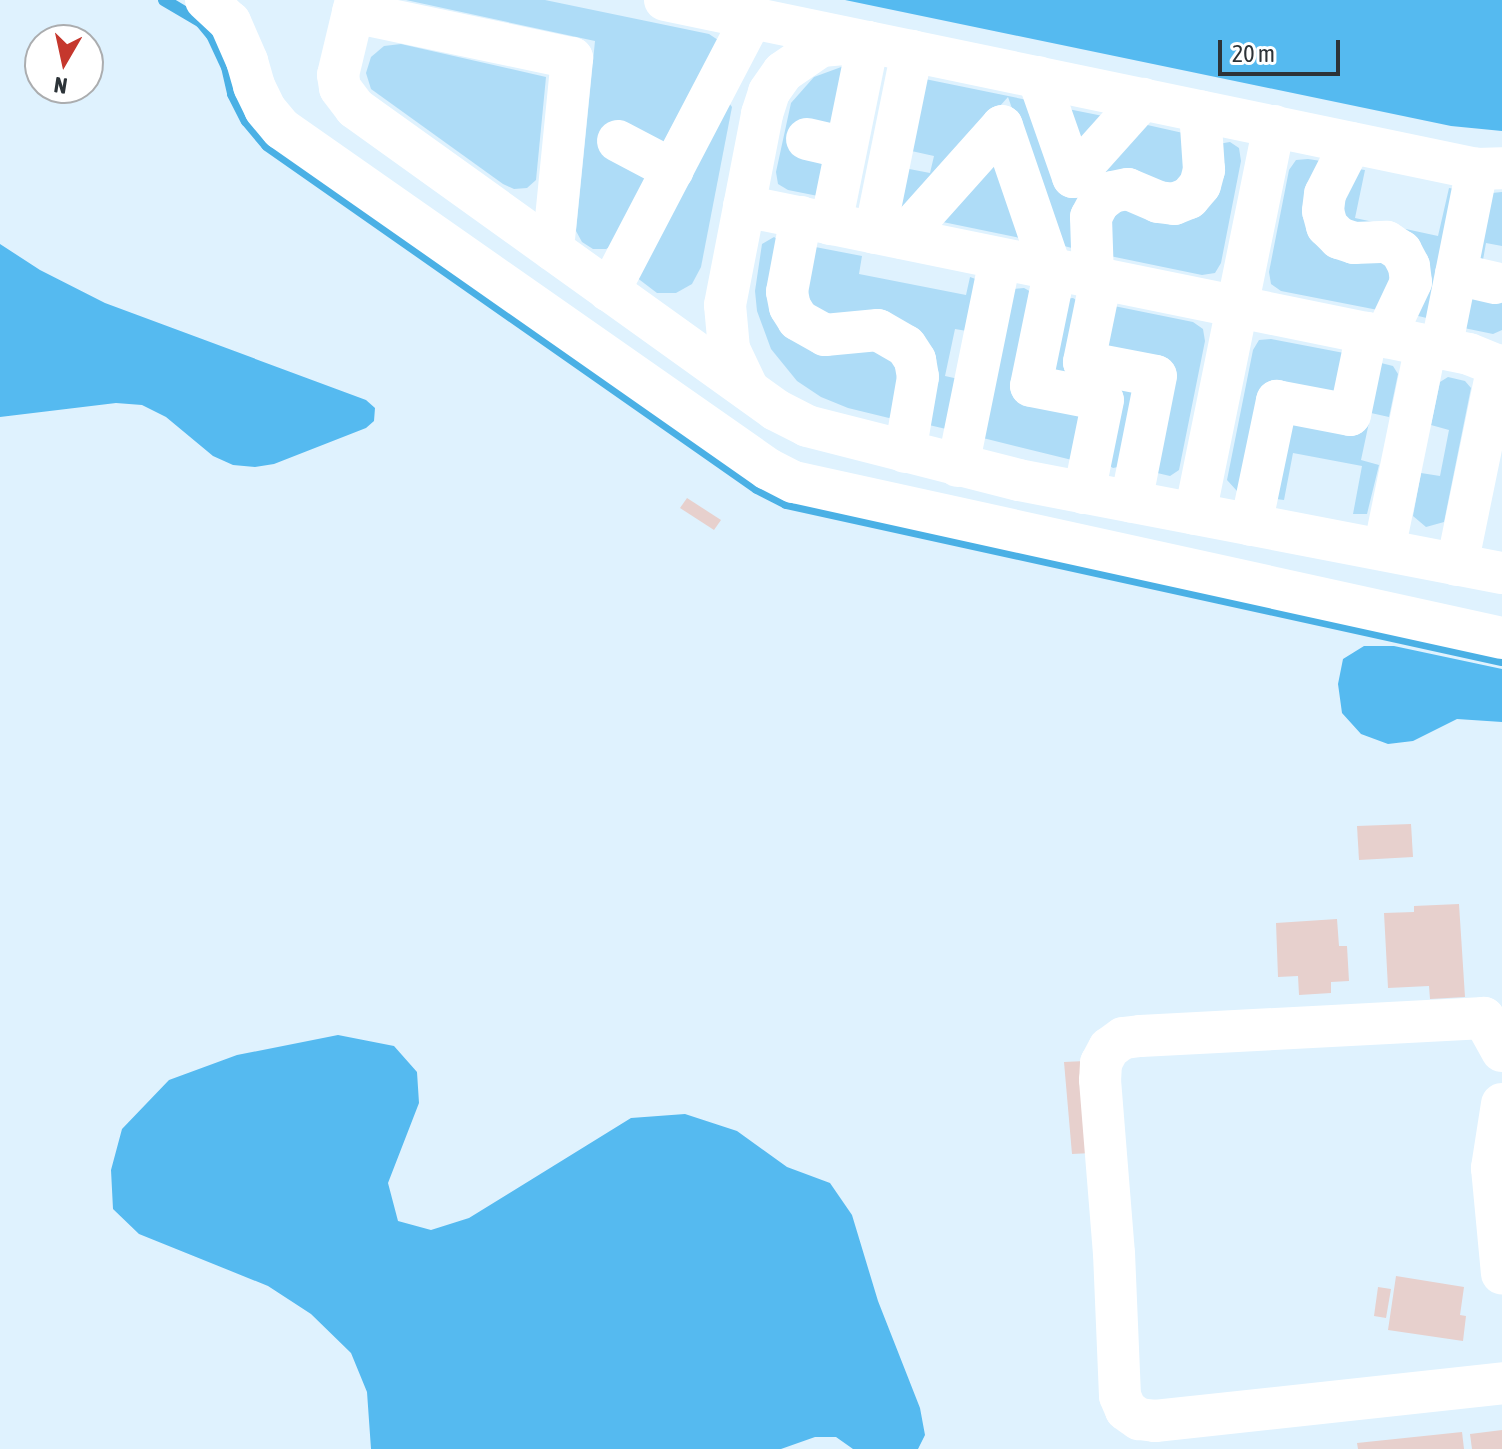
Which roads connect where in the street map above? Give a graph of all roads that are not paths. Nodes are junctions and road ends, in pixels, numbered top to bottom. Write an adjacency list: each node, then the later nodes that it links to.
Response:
1 (206, 0): 37 (street)
2 (665, 0): 4 (street)
3 (354, 6): 18 (street); 18 (street)
4 (752, 18): 5 (street); 14 (street)
5 (868, 42): 6 (street); 15 (street); 16 (street)
6 (912, 51): 7 (street); 17 (street)
7 (1038, 77): 8 (street); 8 (street)
8 (1143, 99): 9 (street)
9 (1200, 111): 10 (street); 21 (street)
10 (1274, 126): 12 (street); 23 (street)
11 (618, 141): 14 (street)
12 (1351, 143): 13 (street); 24 (street)
13 (1490, 168): 20 (street)
14 (673, 170): 22 (street)
15 (744, 206): 16 (street); 27 (street)
16 (816, 220): 17 (street); 28 (street)
17 (888, 236): 19 (street); 21 (street)
18 (553, 250): 22 (street)
19 (1000, 259): 21 (street); 29 (street)
20 (1485, 266): 25 (street)
21 (1075, 274): 23 (street); 30 (street); 31 (street)
22 (609, 291): 27 (street)
23 (1237, 307): 24 (street); 32 (street)
24 (1376, 335): 25 (street); 33 (street)
25 (1433, 347): 26 (street); 34 (street)
26 (1500, 366): 35 (street)
27 (748, 390): 28 (street)
28 (905, 452): 29 (street)
29 (958, 466): 30 (street)
30 (1084, 493): 31 (street)
31 (1131, 502): 32 (street)
32 (1195, 514): 33 (street)
33 (1251, 525): 34 (street)
34 (1384, 550): 35 (street)
35 (1457, 565): 36 (street)
36 (1502, 573)
37 (1502, 638)
38 (1502, 1051): 42 (street)
39 (1502, 1104): 40 (street)
40 (1497, 1168): 41 (street)
41 (1502, 1274)
42 (1502, 1383)

